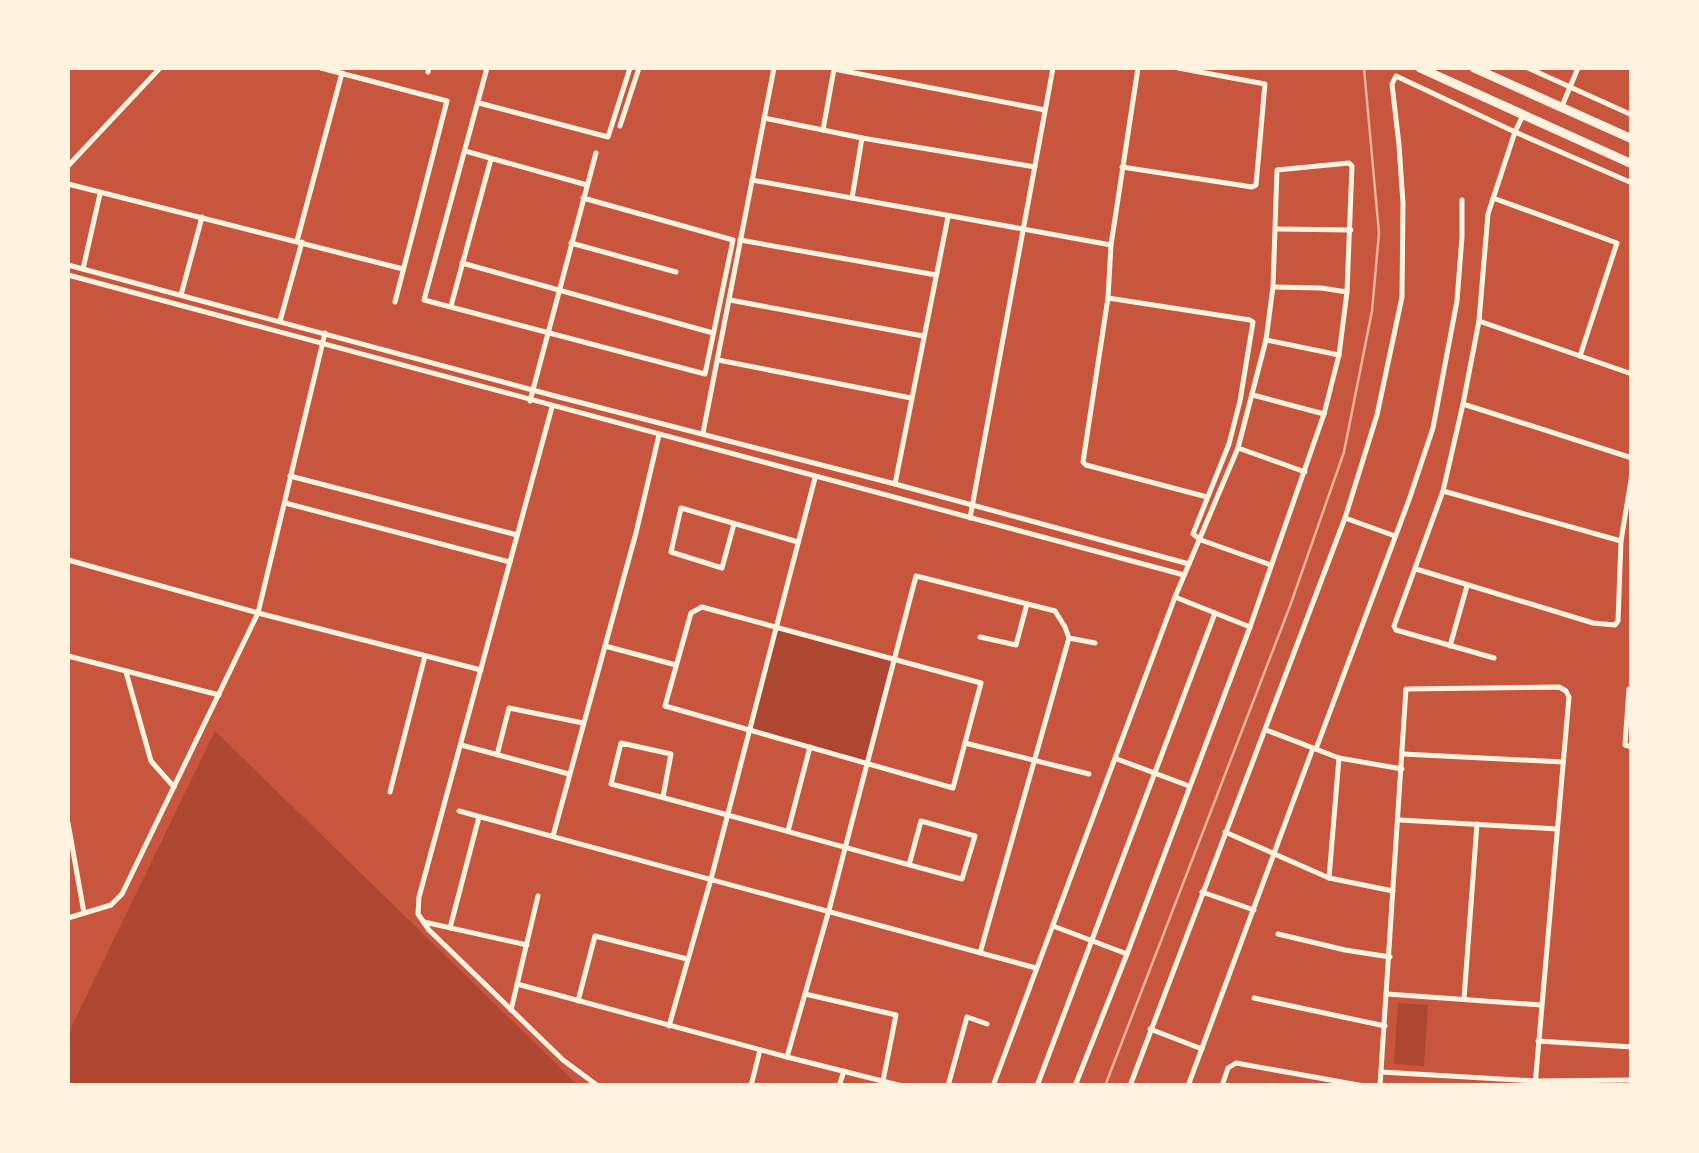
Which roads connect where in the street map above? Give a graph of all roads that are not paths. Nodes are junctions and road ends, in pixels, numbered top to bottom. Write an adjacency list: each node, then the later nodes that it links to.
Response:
1 (160, 68): 32 (street)
2 (321, 68): 15 (street)
3 (487, 68): 17 (street)
4 (630, 68): 17 (street)
5 (639, 68): 23 (street)
6 (774, 68): 22 (street)
7 (834, 68): 19 (street); 24 (street)
8 (1053, 68): 19 (street)
9 (1138, 68): 33 (street)
10 (1178, 68): 33 (street)
11 (1420, 68): 20 (main road)
12 (1474, 68): 18 (main road)
13 (1528, 68): 16 (street)
14 (1578, 68): 16 (street)
15 (342, 73): 50 (street); 56 (street)
16 (1570, 87): 18 (street); 21 (street)
17 (478, 103): 28 (street)
18 (1561, 107): 27 (main road)
19 (1045, 110): 34 (street)
20 (1524, 114): 25 (street); 31 (main road)
21 (1632, 116)
22 (764, 118): 24 (street); 35 (street)
23 (620, 126)
24 (823, 130): 26 (street)
25 (1515, 132): 38 (street); 42 (street); 102 (street)
26 (862, 138): 34 (street); 41 (street)
27 (1632, 139)
28 (465, 151): 30 (street); 68 (street)
29 (596, 153): 37 (street)
30 (491, 159): 37 (street); 53 (street)
31 (1632, 164)
32 (68, 166)
33 (1122, 166): 52 (street)
34 (1035, 167): 47 (street)
35 (752, 180): 41 (street); 49 (street)
36 (68, 184): 39 (street)
37 (587, 184): 40 (street)
38 (1632, 184)
39 (100, 194): 45 (street); 55 (street)
40 (584, 198): 51 (street); 73 (street)
41 (852, 198): 44 (street)
42 (1494, 198): 70 (street); 78 (street)
43 (1462, 200): 105 (street)
44 (948, 216): 47 (street); 58 (street)
45 (202, 217): 50 (street); 64 (street)
46 (1276, 229): 48 (street); 48 (street); 61 (street)
47 (1024, 230): 52 (street); 100 (street)
48 (1351, 230): 63 (street)
49 (740, 240): 58 (street); 66 (street)
50 (299, 241): 56 (street); 69 (street)
51 (572, 243): 57 (street); 62 (street)
52 (1111, 245): 65 (street)
53 (462, 263): 62 (street); 68 (street)
54 (68, 265): 55 (street)
55 (83, 269): 60 (street); 64 (street)
56 (403, 269): 67 (street)
57 (676, 272)
58 (936, 275): 74 (street)
59 (68, 276): 60 (street)
60 (81, 279): 76 (street)
61 (1274, 287): 63 (street); 75 (street)
62 (559, 290): 71 (street); 73 (street)
63 (1347, 292): 77 (street)
64 (181, 295): 69 (street)
65 (1108, 298): 98 (street); 98 (street)
66 (730, 300): 74 (street); 79 (street)
67 (395, 302)
68 (450, 307): 71 (street)
69 (280, 321): 72 (street)
70 (1479, 322): 78 (street); 85 (street)
71 (547, 332): 73 (street); 81 (street)
72 (325, 333): 76 (street); 81 (street)
73 (713, 333)
74 (924, 336): 83 (street)
75 (1266, 340): 77 (street); 82 (street)
76 (322, 343): 84 (street); 94 (street)
77 (1338, 355): 87 (street)
78 (1580, 356): 80 (street)
79 (718, 360): 83 (street); 88 (street)
80 (1632, 374)
81 (533, 390): 84 (street); 88 (street)
82 (1253, 395): 87 (street); 90 (street)
83 (911, 398): 96 (street)
84 (530, 400): 86 (street)
85 (1463, 404): 91 (street); 97 (street)
86 (552, 406): 89 (street); 104 (street)
87 (1324, 414): 92 (street)
88 (703, 432): 96 (street)
89 (660, 435): 95 (street); 125 (street)
90 (1238, 448): 92 (street); 106 (street)
91 (1632, 458)
92 (1305, 472): 112 (street)
93 (1632, 474): 107 (street)
94 (290, 476): 99 (street); 104 (street)
95 (815, 478): 101 (street); 108 (street)
96 (895, 484): 100 (street)
97 (1443, 490): 107 (street); 113 (street)
98 (1207, 496): 106 (street)
99 (284, 502): 110 (street); 118 (street)
100 (972, 504): 101 (street); 111 (street)
101 (970, 518): 114 (street)
102 (1344, 518): 105 (street); 139 (street)
103 (734, 524): 103 (street); 108 (street)
104 (517, 535): 110 (street)
105 (1395, 536): 144 (street)
106 (1200, 540): 111 (street); 112 (street)
107 (1621, 541): 115 (street)
108 (798, 542): 120 (street)
109 (68, 560): 118 (street)
110 (510, 562): 132 (street)
111 (1189, 564): 114 (street)
112 (1271, 565): 121 (street)
113 (1416, 569): 115 (street); 126 (street)
114 (1184, 574): 116 (street)
115 (1467, 585): 126 (street)
116 (1175, 597): 119 (street); 147 (street)
117 (1027, 604): 122 (street); 123 (street); 130 (street)
118 (258, 613): 128 (street); 135 (street)
119 (1215, 613): 121 (street); 155 (street)
120 (775, 627): 130 (street); 131 (street); 138 (street)
121 (1250, 628): 156 (street)
122 (980, 637)
123 (1069, 638): 124 (street); 149 (street)
124 (1096, 643)
125 (604, 646): 131 (street); 137 (street)
126 (1450, 646): 129 (street)
127 (68, 656): 133 (street)
128 (425, 656): 132 (street); 158 (street)
129 (1494, 658)
130 (894, 660): 140 (street); 151 (street)
131 (676, 665): 138 (street)
132 (480, 670): 141 (street)
133 (126, 672): 135 (street); 157 (street)
134 (1629, 689): 136 (street)
135 (219, 695): 157 (street)
136 (1630, 717): 143 (street)
137 (583, 723): 145 (street); 153 (street)
138 (750, 730): 142 (street); 161 (street)
139 (1265, 730): 144 (street); 168 (street)
140 (965, 743): 149 (street); 151 (street)
141 (460, 744): 145 (street); 182 (street)
142 (810, 747): 151 (street); 167 (street)
143 (1632, 748)
144 (1314, 749): 148 (street); 171 (street)
145 (497, 754): 153 (street)
146 (1403, 754): 150 (street); 150 (street); 152 (street)
147 (1116, 758): 155 (street); 183 (street)
148 (1338, 758): 152 (street); 173 (street)
149 (1034, 760): 154 (street); 188 (street)
150 (1563, 762): 166 (street)
151 (866, 763): 170 (street)
152 (1402, 769): 163 (street)
153 (569, 774): 169 (street)
154 (1089, 774)
155 (1155, 774): 156 (street); 186 (street)
156 (1189, 786): 189 (street)
157 (174, 788): 180 (street)
158 (390, 792)
159 (662, 797): 159 (street); 161 (street)
160 (459, 811): 162 (street)
161 (728, 816): 167 (street); 174 (street)
162 (479, 817): 169 (street); 184 (street)
163 (1399, 820): 165 (street); 176 (street)
164 (68, 824): 180 (street)
165 (1476, 824): 166 (street); 197 (street)
166 (1557, 829): 199 (street)
167 (788, 831): 170 (street)
168 (1224, 832): 171 (street); 175 (street)
169 (553, 836): 174 (street)
170 (846, 846): 172 (street); 178 (street)
171 (1275, 854): 173 (street); 179 (street)
172 (909, 865): 172 (street)
173 (1330, 878): 176 (street)
174 (711, 879): 178 (street); 191 (street)
175 (1202, 892): 179 (street); 204 (street)
176 (1394, 892): 190 (street)
177 (538, 896): 187 (street)
178 (829, 910): 188 (street); 194 (street)
179 (1254, 910): 207 (street)
180 (84, 913): 181 (street)
181 (68, 918)
182 (424, 922): 184 (street); 200 (street)
183 (1052, 926): 186 (street); 192 (street)
184 (450, 928): 187 (street)
185 (1278, 934): 190 (street)
186 (1091, 942): 189 (street); 222 (street)
187 (526, 945): 193 (street)
188 (980, 952): 192 (street)
189 (1127, 954): 223 (street)
190 (1390, 957): 195 (street)
191 (688, 959): 198 (street); 202 (street)
192 (1036, 968): 221 (street)
193 (517, 984): 198 (street); 200 (street)
194 (805, 994): 209 (street); 214 (street)
195 (1387, 994): 197 (street); 203 (street)
196 (1254, 998): 203 (street)
197 (1464, 999): 199 (street)
198 (578, 1001): 202 (street)
199 (1541, 1005): 205 (street)
200 (511, 1010): 216 (street)
201 (987, 1024): 220 (street)
202 (669, 1026): 208 (street)
203 (1385, 1026): 211 (street)
204 (1150, 1029): 207 (street); 224 (street)
205 (1538, 1041): 206 (street); 215 (street)
206 (1632, 1047)
207 (1202, 1048): 225 (street)
208 (760, 1050): 209 (street); 217 (street)
209 (787, 1057): 210 (street)
210 (844, 1071): 214 (street); 218 (street)
211 (1381, 1072): 212 (street); 228 (street)
212 (1460, 1076): 215 (street); 229 (street)
213 (1632, 1080): 215 (street)
214 (883, 1081): 219 (street)
215 (1535, 1083)
216 (598, 1086)
217 (750, 1086)
218 (839, 1086)
219 (902, 1086)
220 (948, 1086)
221 (994, 1086)
222 (1037, 1086)
223 (1075, 1086)
224 (1130, 1086)
225 (1188, 1086)
226 (1222, 1086): 227 (street)
227 (1364, 1086)
228 (1380, 1086)
229 (1459, 1086)

